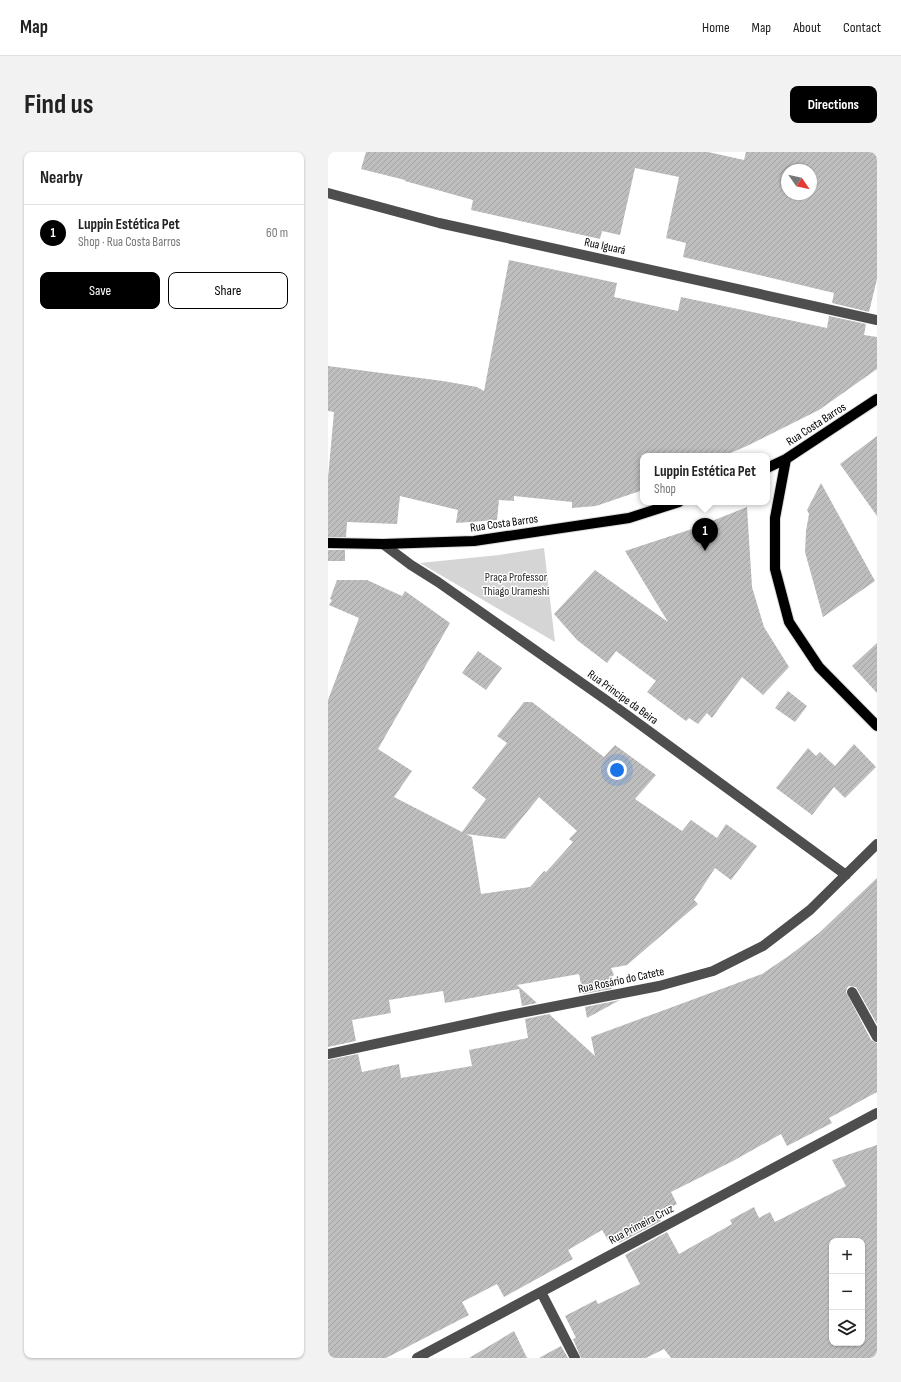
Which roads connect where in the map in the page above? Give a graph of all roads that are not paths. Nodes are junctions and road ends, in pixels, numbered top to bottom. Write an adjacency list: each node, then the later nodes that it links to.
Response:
1 (328, 192): 2 (street, Rua Iguará)
2 (877, 320)
3 (877, 399): 4 (main road, Rua Costa Barros)
4 (786, 459): 5 (main road, Rua Costa Barros); 9 (main road)
5 (770, 467)
6 (670, 505): 7 (main road, Rua Costa Barros)
7 (383, 544): 8 (main road, Rua Costa Barros); 11 (street, Rua Principe da Beira)
8 (329, 545)
9 (877, 726)
10 (877, 844): 11 (street, Rua Rosário do Catete)
11 (846, 875): 14 (street, Rua Rosário do Catete)
12 (852, 992): 13 (street)
13 (877, 1037)
14 (328, 1054)
15 (877, 1113): 16 (street, Rua Primeira Cruz)
16 (541, 1292): 17 (street, Rua Primeira Cruz); 18 (street)
17 (417, 1358)
18 (575, 1358)

